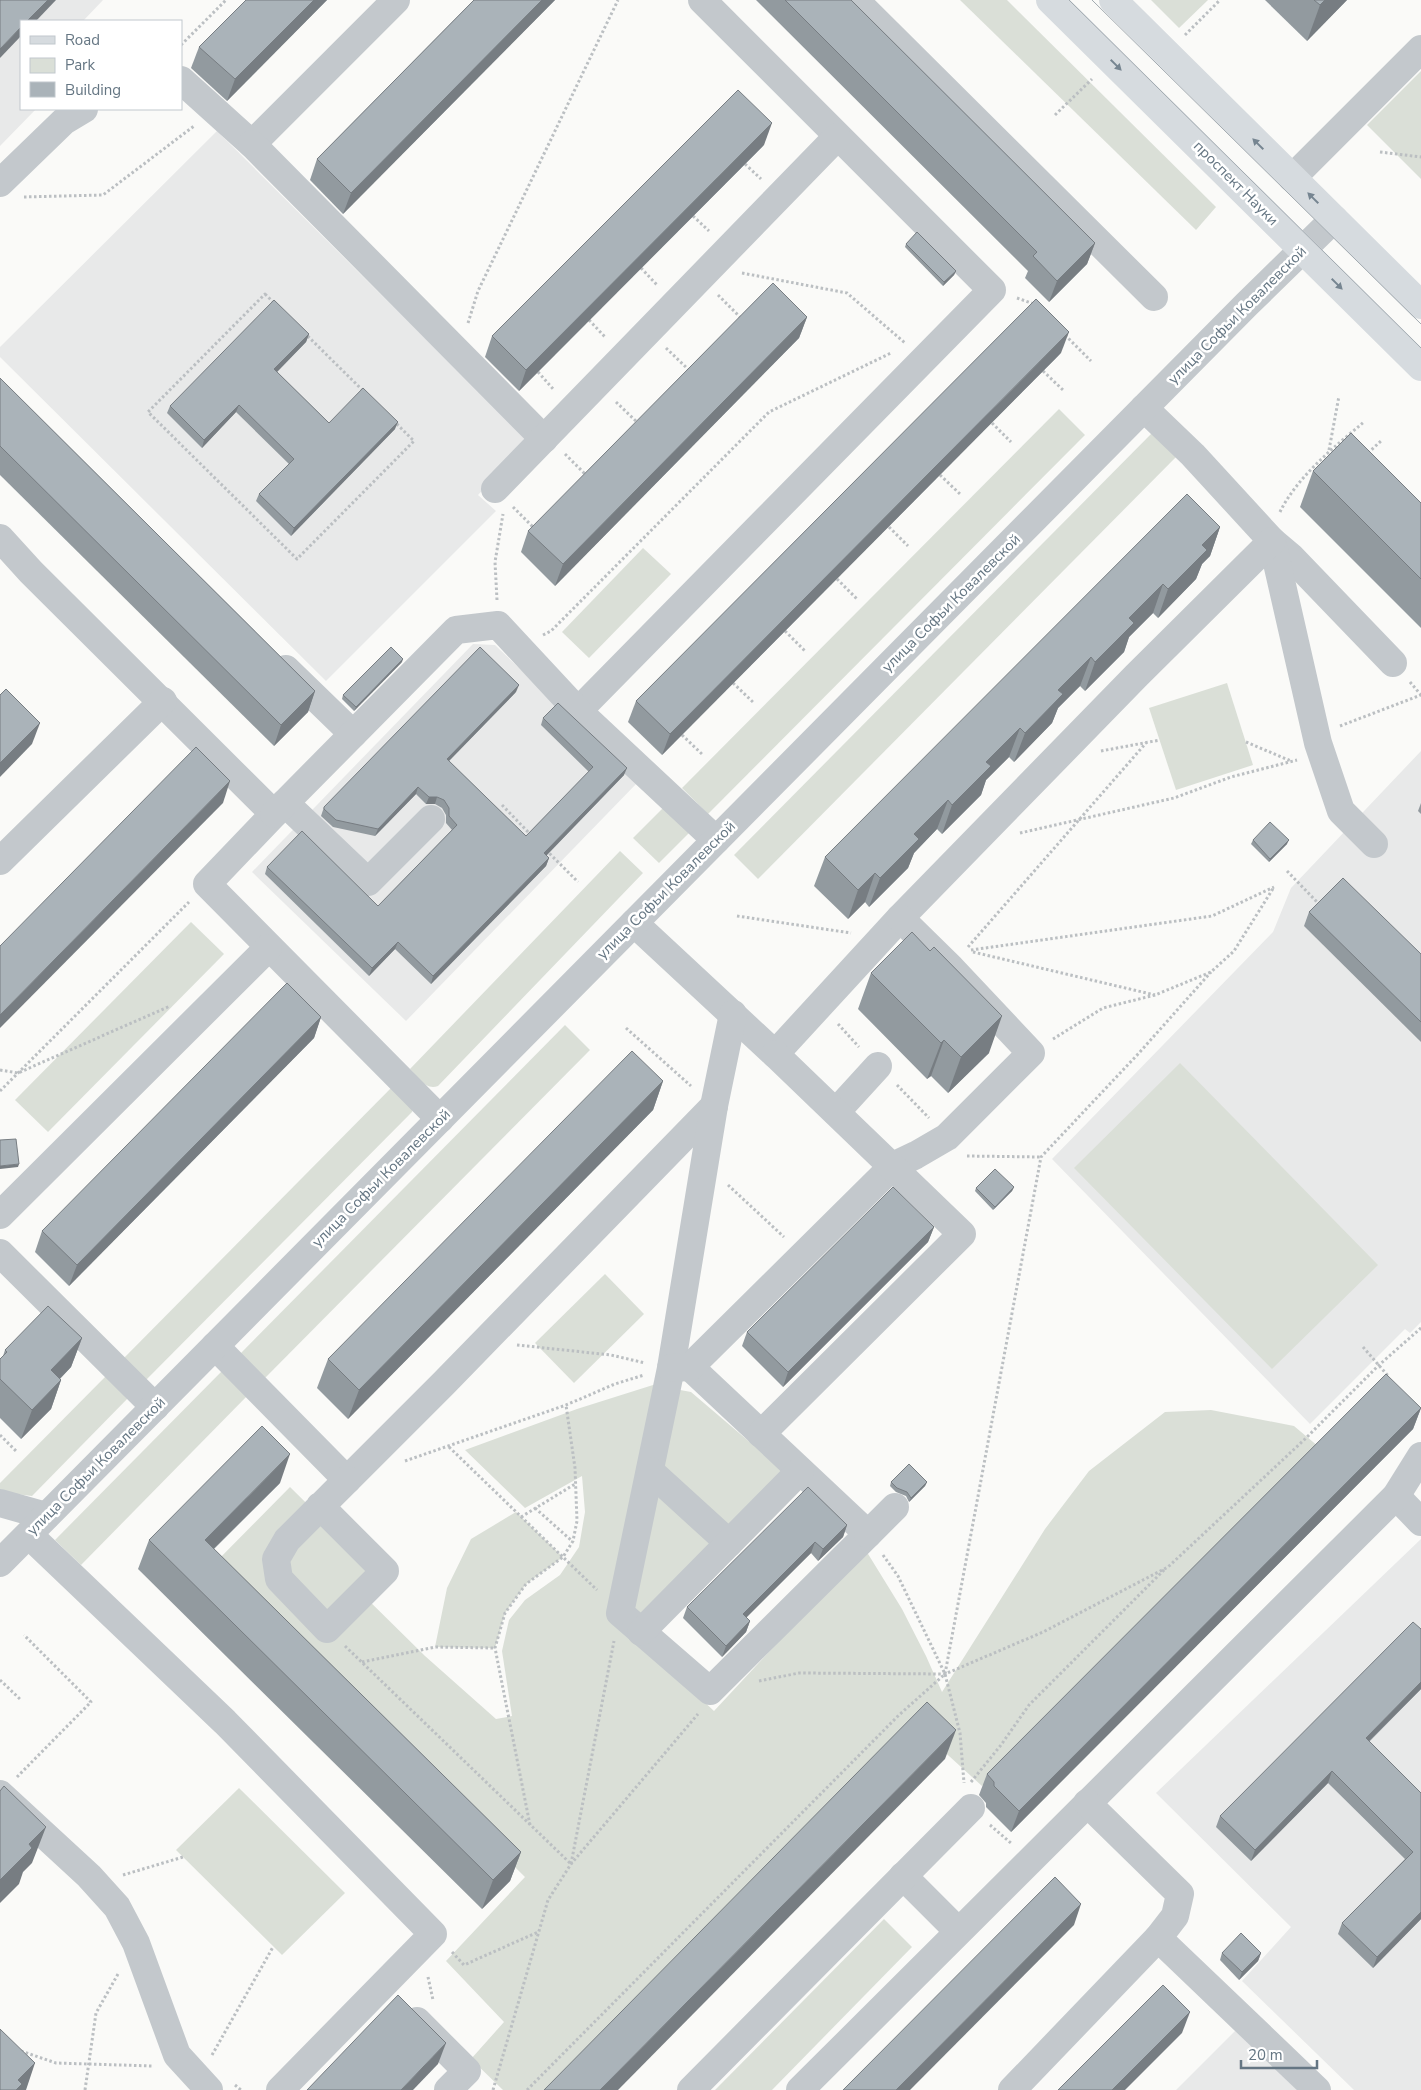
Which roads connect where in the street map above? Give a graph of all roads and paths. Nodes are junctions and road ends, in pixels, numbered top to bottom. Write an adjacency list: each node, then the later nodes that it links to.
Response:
1 (226, 0): 10 (path)
2 (396, 0): 18 (street)
3 (618, 0): 33 (path)
4 (702, 0): 17 (street)
5 (855, 0): 27 (street)
6 (1050, 0): 24 (main road, проспект Науки, one-way to 24)
7 (1113, 0): 21 (main road, one-way to 7)
8 (1220, 0): 9 (path)
9 (1182, 37)
10 (182, 44)
11 (1421, 48): 21 (street)
12 (182, 81): 15 (street)
13 (1100, 85): 16 (path)
14 (82, 110): 22 (street)
15 (215, 110): 18 (street); 22 (path)
16 (1056, 116)
17 (837, 137): 25 (street); 26 (street)
18 (252, 144): 33 (street)
19 (1380, 152): 20 (path)
20 (1421, 157)
21 (1292, 178): 23 (main road, one-way to 21)
22 (9, 190)
23 (1334, 219): 24 (street, улица Софьи Ковалевской); 28 (main road)
24 (1303, 250): 35 (main road, проспект Науки, one-way to 35); 41 (street, улица Софьи Ковалевской)
25 (705, 273): 30 (path); 32 (street); 64 (path)
26 (992, 290): 29 (path); 72 (street)
27 (1154, 297)
28 (1421, 305)
29 (1041, 310)
30 (746, 323)
31 (1059, 329): 34 (path)
32 (649, 331): 37 (path); 38 (street)
33 (458, 352): 45 (street)
34 (1091, 362)
35 (1421, 367)
36 (1043, 371): 39 (path)
37 (694, 376)
38 (598, 384): 44 (path); 45 (street)
39 (1063, 390)
40 (1338, 396): 49 (path)
41 (1144, 408): 58 (street); 88 (street, улица Софьи Ковалевской)
42 (1364, 422): 49 (path)
43 (992, 423): 48 (path)
44 (643, 428)
45 (545, 438): 52 (path); 53 (street)
46 (1382, 440): 50 (path)
47 (414, 441): 47 (path)
48 (1011, 442)
49 (1330, 450): 58 (path)
50 (1363, 458)
51 (940, 475): 54 (path)
52 (591, 480)
53 (500, 494): 56 (path); 62 (path)
54 (960, 494)
55 (888, 527): 59 (path)
56 (540, 533)
57 (0, 538): 70 (street)
58 (1272, 541): 67 (street); 78 (street); 97 (street)
59 (908, 546)
60 (837, 579): 61 (path)
61 (857, 598)
62 (498, 625): 64 (street); 73 (street)
63 (785, 631): 66 (path)
64 (519, 647): 72 (street)
65 (267, 650): 73 (street)
66 (806, 650)
67 (1393, 663)
68 (734, 683): 71 (path)
69 (1421, 695): 78 (path)
70 (162, 701): 83 (street); 91 (street)
71 (754, 703)
72 (578, 712): 88 (street)
73 (353, 734): 83 (street)
74 (682, 735): 80 (path)
75 (1160, 740): 77 (path)
76 (1246, 742): 81 (path)
77 (1146, 743): 79 (path); 85 (path)
78 (1318, 743): 81 (path); 89 (street)
79 (1100, 751)
80 (703, 755)
81 (1292, 762): 85 (path)
82 (502, 805): 87 (path)
83 (279, 808): 84 (street); 94 (street)
84 (431, 819)
85 (1080, 820): 86 (path); 101 (path)
86 (1016, 834)
87 (536, 840)
88 (716, 840): 98 (street, улица Софьи Ковалевской)
89 (1374, 844)
90 (543, 847): 93 (path)
91 (0, 861)
92 (1287, 871): 95 (path)
93 (578, 882)
94 (207, 884): 100 (street); 111 (path)
95 (1317, 902)
96 (737, 916): 99 (path)
97 (900, 918): 99 (street); 107 (street)
98 (634, 923): 105 (street); 115 (street, улица Софьи Ковалевской)
99 (881, 938): 108 (street)
100 (268, 948): 115 (street); 120 (street)
101 (966, 950): 102 (path); 103 (path)
102 (1211, 972): 103 (path); 117 (path)
103 (1155, 995): 107 (path)
104 (179, 1002): 111 (path)
105 (733, 1014): 108 (street); 113 (street)
106 (626, 1028): 113 (path)
107 (1031, 1053): 119 (street)
108 (775, 1054): 114 (street)
109 (878, 1066): 114 (street)
110 (0, 1070): 111 (path)
111 (18, 1073): 112 (path)
112 (0, 1091)
113 (714, 1106): 118 (street); 124 (street)
114 (836, 1112): 119 (street)
115 (440, 1119): 125 (street, улица Софьи Ковалевской)
116 (964, 1156): 117 (path)
117 (1041, 1157): 162 (path)
118 (705, 1164): 122 (path); 128 (street)
119 (893, 1166): 122 (street); 132 (street)
120 (0, 1214)
121 (0, 1253): 131 (street)
122 (802, 1255): 128 (street)
123 (1421, 1328): 127 (path)
124 (484, 1342): 128 (path); 140 (street)
125 (215, 1346): 131 (street, улица Софьи Ковалевской); 140 (street)
126 (1363, 1347): 127 (path)
127 (1378, 1365): 129 (path); 155 (path)
128 (680, 1368): 130 (path); 132 (street); 138 (street)
129 (1391, 1379)
130 (566, 1405): 134 (path); 141 (path)
131 (155, 1407): 149 (street, улица Софьи Ковалевской)
132 (761, 1434): 139 (street)
133 (0, 1435): 135 (path)
134 (448, 1447): 137 (path); 147 (path)
135 (17, 1452)
136 (1421, 1456): 142 (street)
137 (402, 1462)
138 (650, 1471): 152 (street); 156 (street)
139 (800, 1471): 150 (street); 152 (street)
140 (347, 1480): 144 (street)
141 (575, 1484): 146 (path); 151 (path)
142 (1396, 1496): 148 (street); 168 (street)
143 (0, 1503): 149 (street)
144 (320, 1506): 157 (street); 157 (street)
145 (895, 1507): 150 (street)
146 (536, 1508): 147 (path); 151 (path)
147 (521, 1517): 153 (path)
148 (1421, 1522)
149 (37, 1525): 154 (street, улица Софьи Ковалевской); 179 (street)
150 (868, 1534): 162 (path); 165 (street)
151 (573, 1541): 153 (path)
152 (729, 1543): 158 (street)
153 (563, 1557): 156 (path); 160 (path)
154 (0, 1564)
155 (1168, 1567): 162 (path); 162 (path)
156 (620, 1613): 158 (street); 173 (path)
157 (327, 1629): 161 (path)
158 (641, 1632): 165 (street)
159 (24, 1635): 167 (path)
160 (495, 1648): 161 (path); 170 (path)
161 (361, 1662): 170 (path)
162 (946, 1674): 164 (path); 192 (path)
163 (0, 1680): 166 (path)
164 (754, 1682)
165 (710, 1691): 173 (path)
166 (21, 1700)
167 (7, 1788): 180 (street)
168 (1087, 1803): 172 (street); 178 (street)
169 (971, 1808): 172 (path); 175 (street)
170 (530, 1825): 173 (path)
171 (183, 1857): 174 (path)
172 (1029, 1860): 177 (street)
173 (571, 1864): 176 (path)
174 (120, 1876)
175 (903, 1876): 177 (street); 193 (street)
176 (539, 1931): 179 (path); 191 (path)
177 (958, 1931): 194 (street)
178 (1158, 1938): 195 (street); 196 (street)
179 (428, 1940): 182 (street); 183 (path)
180 (136, 1943): 185 (path); 186 (street)
181 (273, 1946): 186 (path)
182 (382, 1986): 183 (street); 189 (street)
183 (441, 2045): 190 (street)
184 (19, 2050): 185 (path)
185 (88, 2064): 186 (path); 187 (path)
186 (198, 2064): 188 (street)
187 (85, 2090)
188 (209, 2090)
189 (280, 2090)
190 (448, 2090)
191 (492, 2090)
192 (527, 2090)
193 (691, 2090)
194 (800, 2090)
195 (1012, 2090)
196 (1317, 2090)

